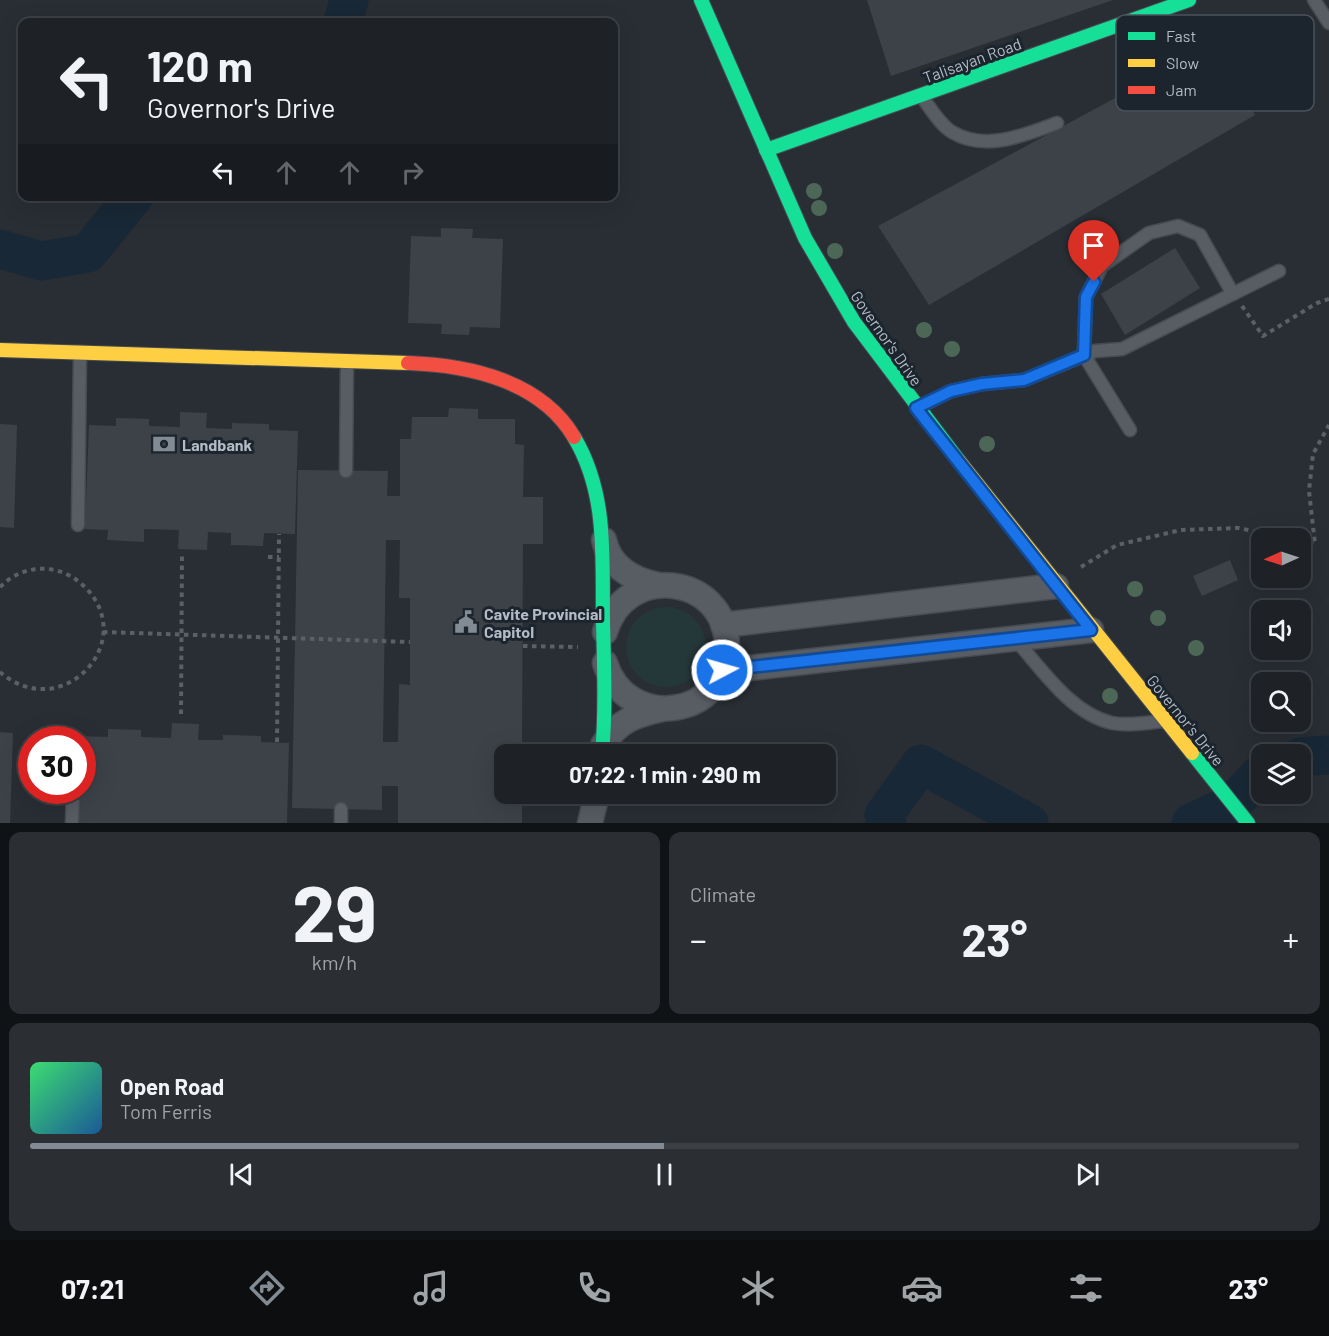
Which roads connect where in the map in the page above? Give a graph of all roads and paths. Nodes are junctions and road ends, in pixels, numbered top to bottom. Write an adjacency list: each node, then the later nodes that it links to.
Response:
1 (701, 0): 9 (main road, Governor's Drive)
2 (1189, 0): 4 (main road, Talisayan Road)
3 (1314, 0): 5 (lane)
4 (1147, 15)
5 (1329, 23)
6 (1116, 26): 7 (main road, Talisayan Road)
7 (920, 96): 8 (lane); 9 (main road, Talisayan Road)
8 (1057, 123)
9 (766, 150): 17 (main road, Governor's Drive)
10 (1279, 271): 11 (lane)
11 (1233, 294): 12 (path); 15 (lane); 15 (lane)
12 (1329, 299)
13 (0, 350): 14 (main road)
14 (80, 351): 16 (main road); 21 (lane)
15 (1084, 355): 17 (lane); 19 (lane)
16 (347, 361): 20 (lane); 23 (main road)
17 (916, 408): 31 (main road, Governor's Drive)
18 (1329, 425): 25 (path)
19 (1130, 430)
20 (346, 471)
21 (78, 525)
22 (1251, 530): 29 (path)
23 (603, 533): 30 (street); 41 (main road)
24 (279, 534): 28 (path)
25 (1311, 543)
26 (182, 554): 36 (path)
27 (268, 557): 28 (path)
28 (279, 557): 37 (path)
29 (1081, 567)
30 (658, 585): 33 (street); 41 (street)
31 (1056, 586): 33 (street); 34 (main road, Governor's Drive)
32 (0, 587): 35 (path)
33 (723, 625): 42 (street)
34 (1091, 630): 38 (street); 46 (main road, Governor's Drive)
35 (103, 632): 36 (path); 43 (path)
36 (181, 635): 37 (path); 45 (path)
37 (278, 638): 39 (path); 47 (path)
38 (1014, 638): 42 (street); 46 (lane)
39 (410, 642)
40 (523, 645): 41 (path)
41 (604, 649): 44 (street); 48 (main road)
42 (722, 670): 44 (street)
43 (0, 672)
44 (662, 709): 49 (street)
45 (181, 714)
46 (1165, 720): 56 (main road, Governor's Drive)
47 (277, 742)
48 (603, 744)
49 (607, 744)
50 (73, 804): 53 (lane)
51 (595, 804): 55 (street)
52 (341, 809): 54 (lane)
53 (72, 823)
54 (341, 823)
55 (590, 823)
56 (1248, 823)

